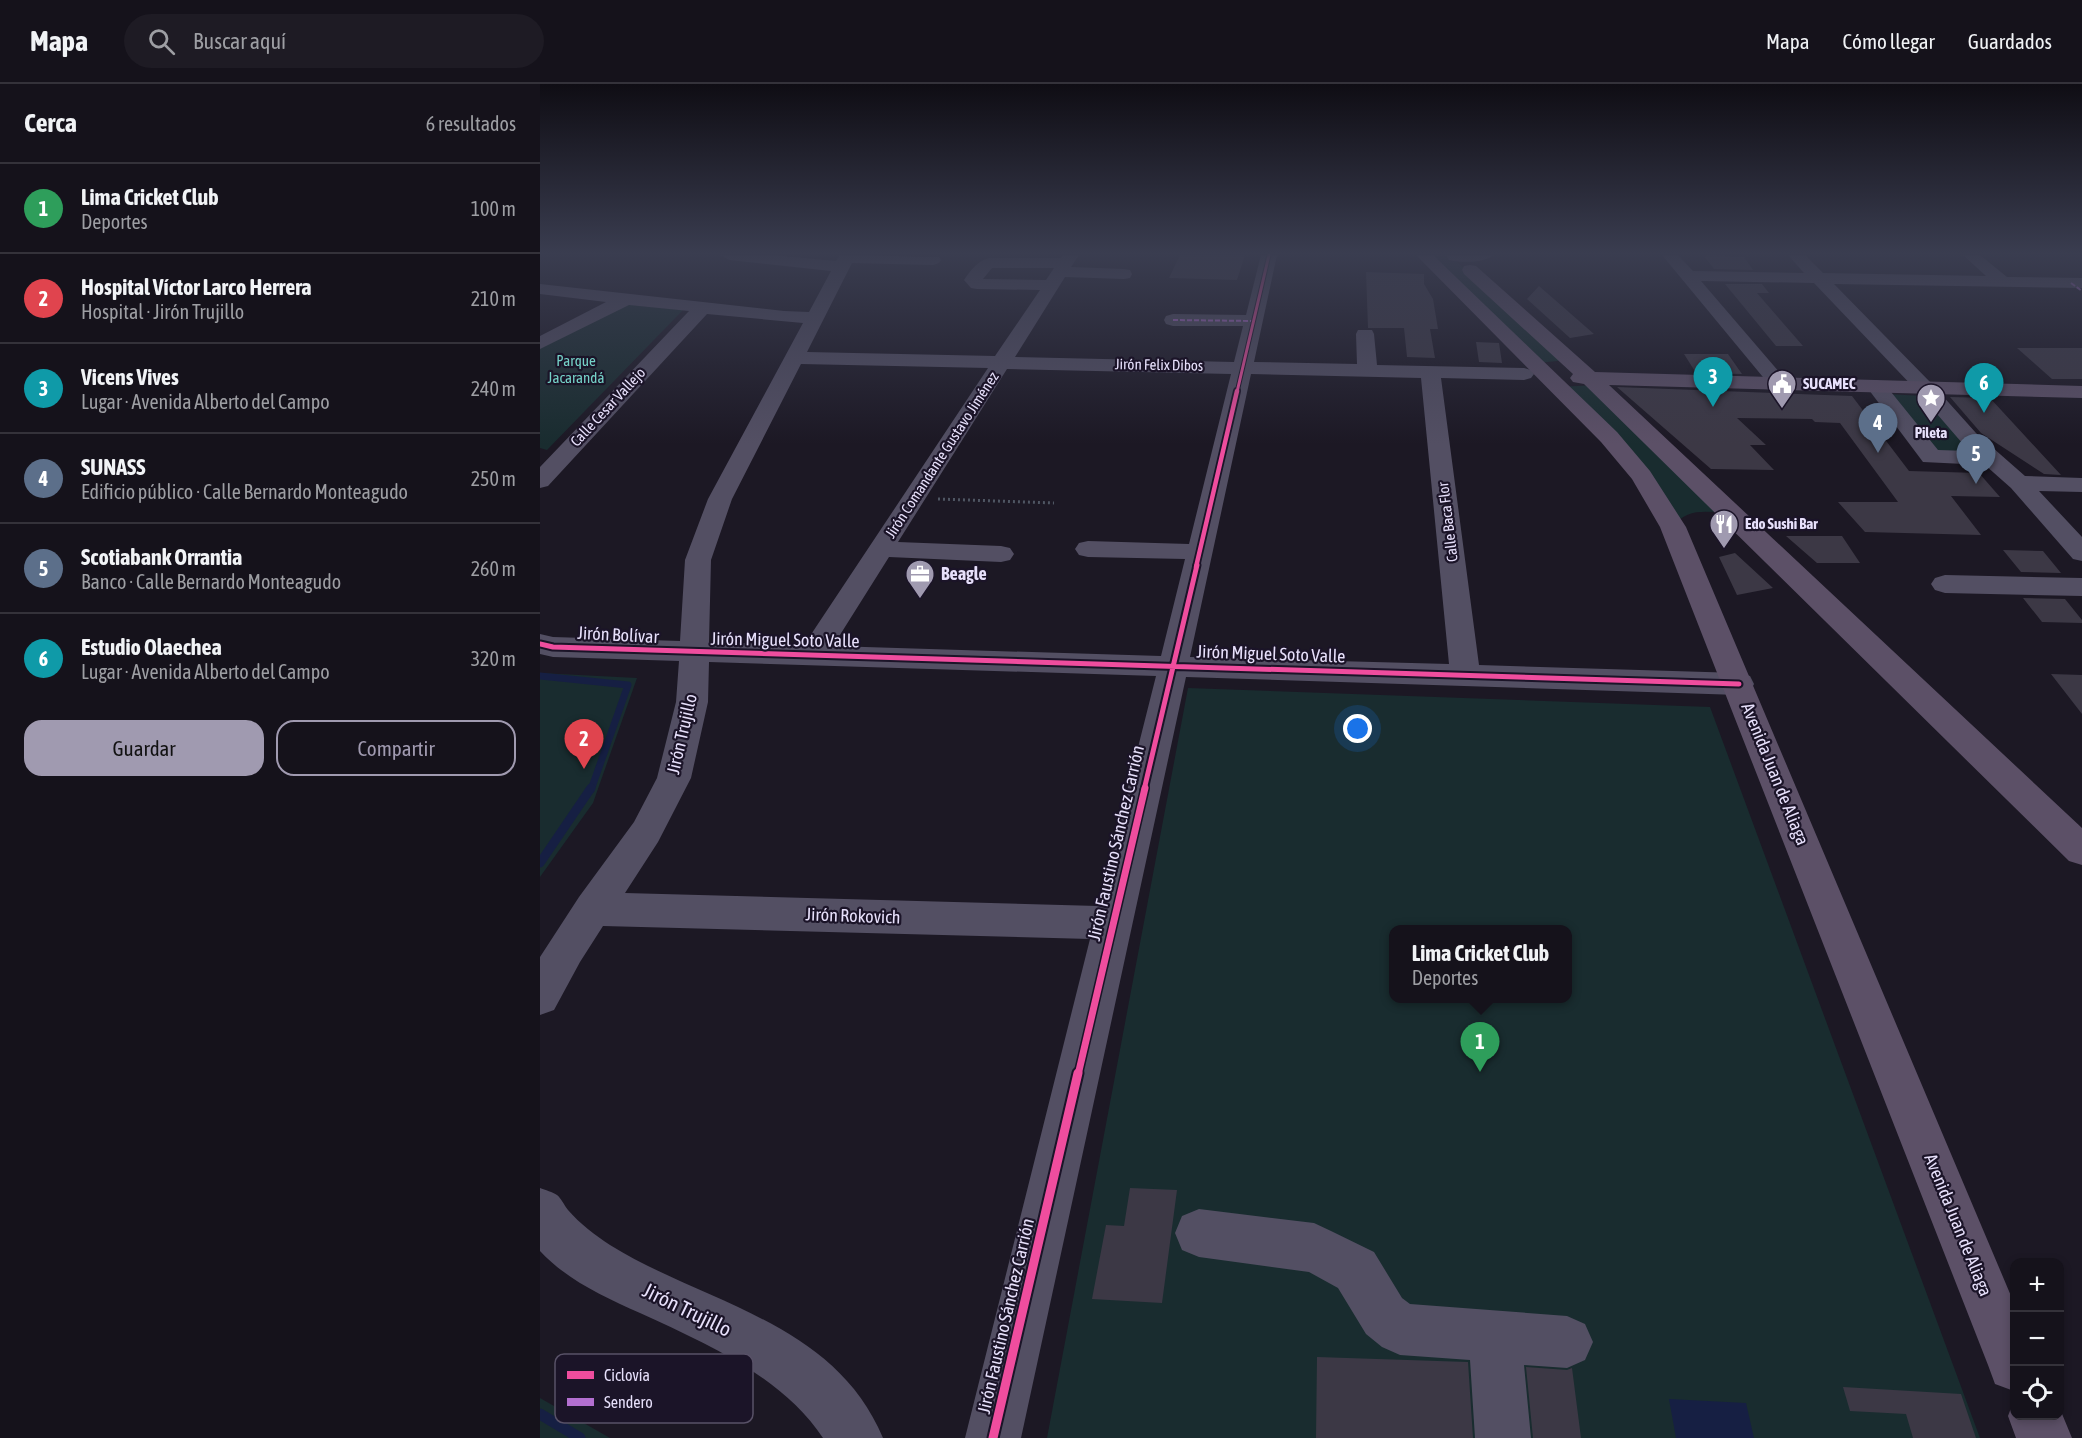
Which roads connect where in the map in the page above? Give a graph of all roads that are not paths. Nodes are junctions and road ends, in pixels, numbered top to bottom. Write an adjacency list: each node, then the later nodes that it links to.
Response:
1 (588, 318): 12 (street)
2 (692, 318): 27 (street, Calle Cesar Vallejo)
3 (815, 318): 14 (street, Jirón Trujillo)
4 (1031, 318): 15 (street, Jirón Comandante Gustavo Jiménez)
5 (1486, 318): 18 (main road, Avenida Juan de Aliaga)
6 (1524, 318): 13 (main road, Avenida Juan de Aliaga)
7 (1724, 318): 21 (street)
8 (1858, 318): 23 (street)
9 (1173, 320): 10 (street)
10 (1253, 321): 16 (street, Jirón Faustino Sánchez Carrión)
11 (1365, 334): 17 (street)
12 (540, 343)
13 (1560, 350): 18 (main road); 20 (main road, Avenida Juan de Aliaga)
14 (794, 358): 15 (street, Jirón Felix Dibos); 39 (street, Jirón Trujillo)
15 (1003, 362): 16 (street, Jirón Felix Dibos); 31 (street, Jirón Comandante Gustavo Jiménez)
16 (1243, 367): 17 (street, Jirón Felix Dibos); 33 (street, Jirón Faustino Sánchez Carrión)
17 (1367, 370): 19 (street, Jirón Felix Dibos)
18 (1537, 370): 19 (street, Jirón Felix Dibos); 20 (main road); 30 (main road, Avenida Juan de Aliaga)
19 (1430, 371): 42 (street, Calle Baca Flor)
20 (1586, 374): 21 (main road); 30 (main road, Avenida Juan de Aliaga)
21 (1774, 378): 23 (main road); 24 (main road)
22 (2082, 380): 23 (main road)
23 (1919, 382): 24 (main road); 25 (main road); 26 (street)
24 (1876, 386): 26 (street)
25 (2082, 392)
26 (1989, 458): 28 (street)
27 (542, 475)
28 (2019, 483): 29 (street); 34 (street)
29 (2082, 485)
30 (1685, 509): 43 (main road, Avenida Juan de Aliaga); 44 (main road)
31 (882, 549): 35 (street); 40 (street, Jirón Comandante Gustavo Jiménez)
32 (1088, 549): 33 (street)
33 (1200, 552): 41 (street, Jirón Faustino Sánchez Carrión)
34 (2082, 553)
35 (1001, 554)
36 (1945, 584): 37 (street)
37 (2082, 587)
38 (540, 644): 39 (street, Jirón Bolívar)
39 (694, 653): 40 (street, Jirón Miguel Soto Valle); 45 (street, Jirón Trujillo)
40 (812, 655): 41 (street, Jirón Miguel Soto Valle)
41 (1173, 666): 42 (street, Jirón Miguel Soto Valle); 46 (street, Jirón Faustino Sánchez Carrión)
42 (1466, 674): 43 (street, Jirón Miguel Soto Valle)
43 (1739, 684): 52 (main road, Avenida Juan de Aliaga)
44 (2082, 850)
45 (592, 909): 46 (street, Jirón Rokovich); 47 (street, Jirón Trujillo)
46 (1113, 923): 55 (street, Jirón Faustino Sánchez Carrión)
47 (540, 996)
48 (540, 1212): 54 (street, Jirón Trujillo)
49 (1199, 1233): 50 (street)
50 (1495, 1338): 51 (street); 56 (street)
51 (1567, 1342)
52 (2010, 1355)
53 (2037, 1420): 57 (main road)
54 (855, 1438)
55 (993, 1438)
56 (1503, 1438)
57 (2044, 1438)

